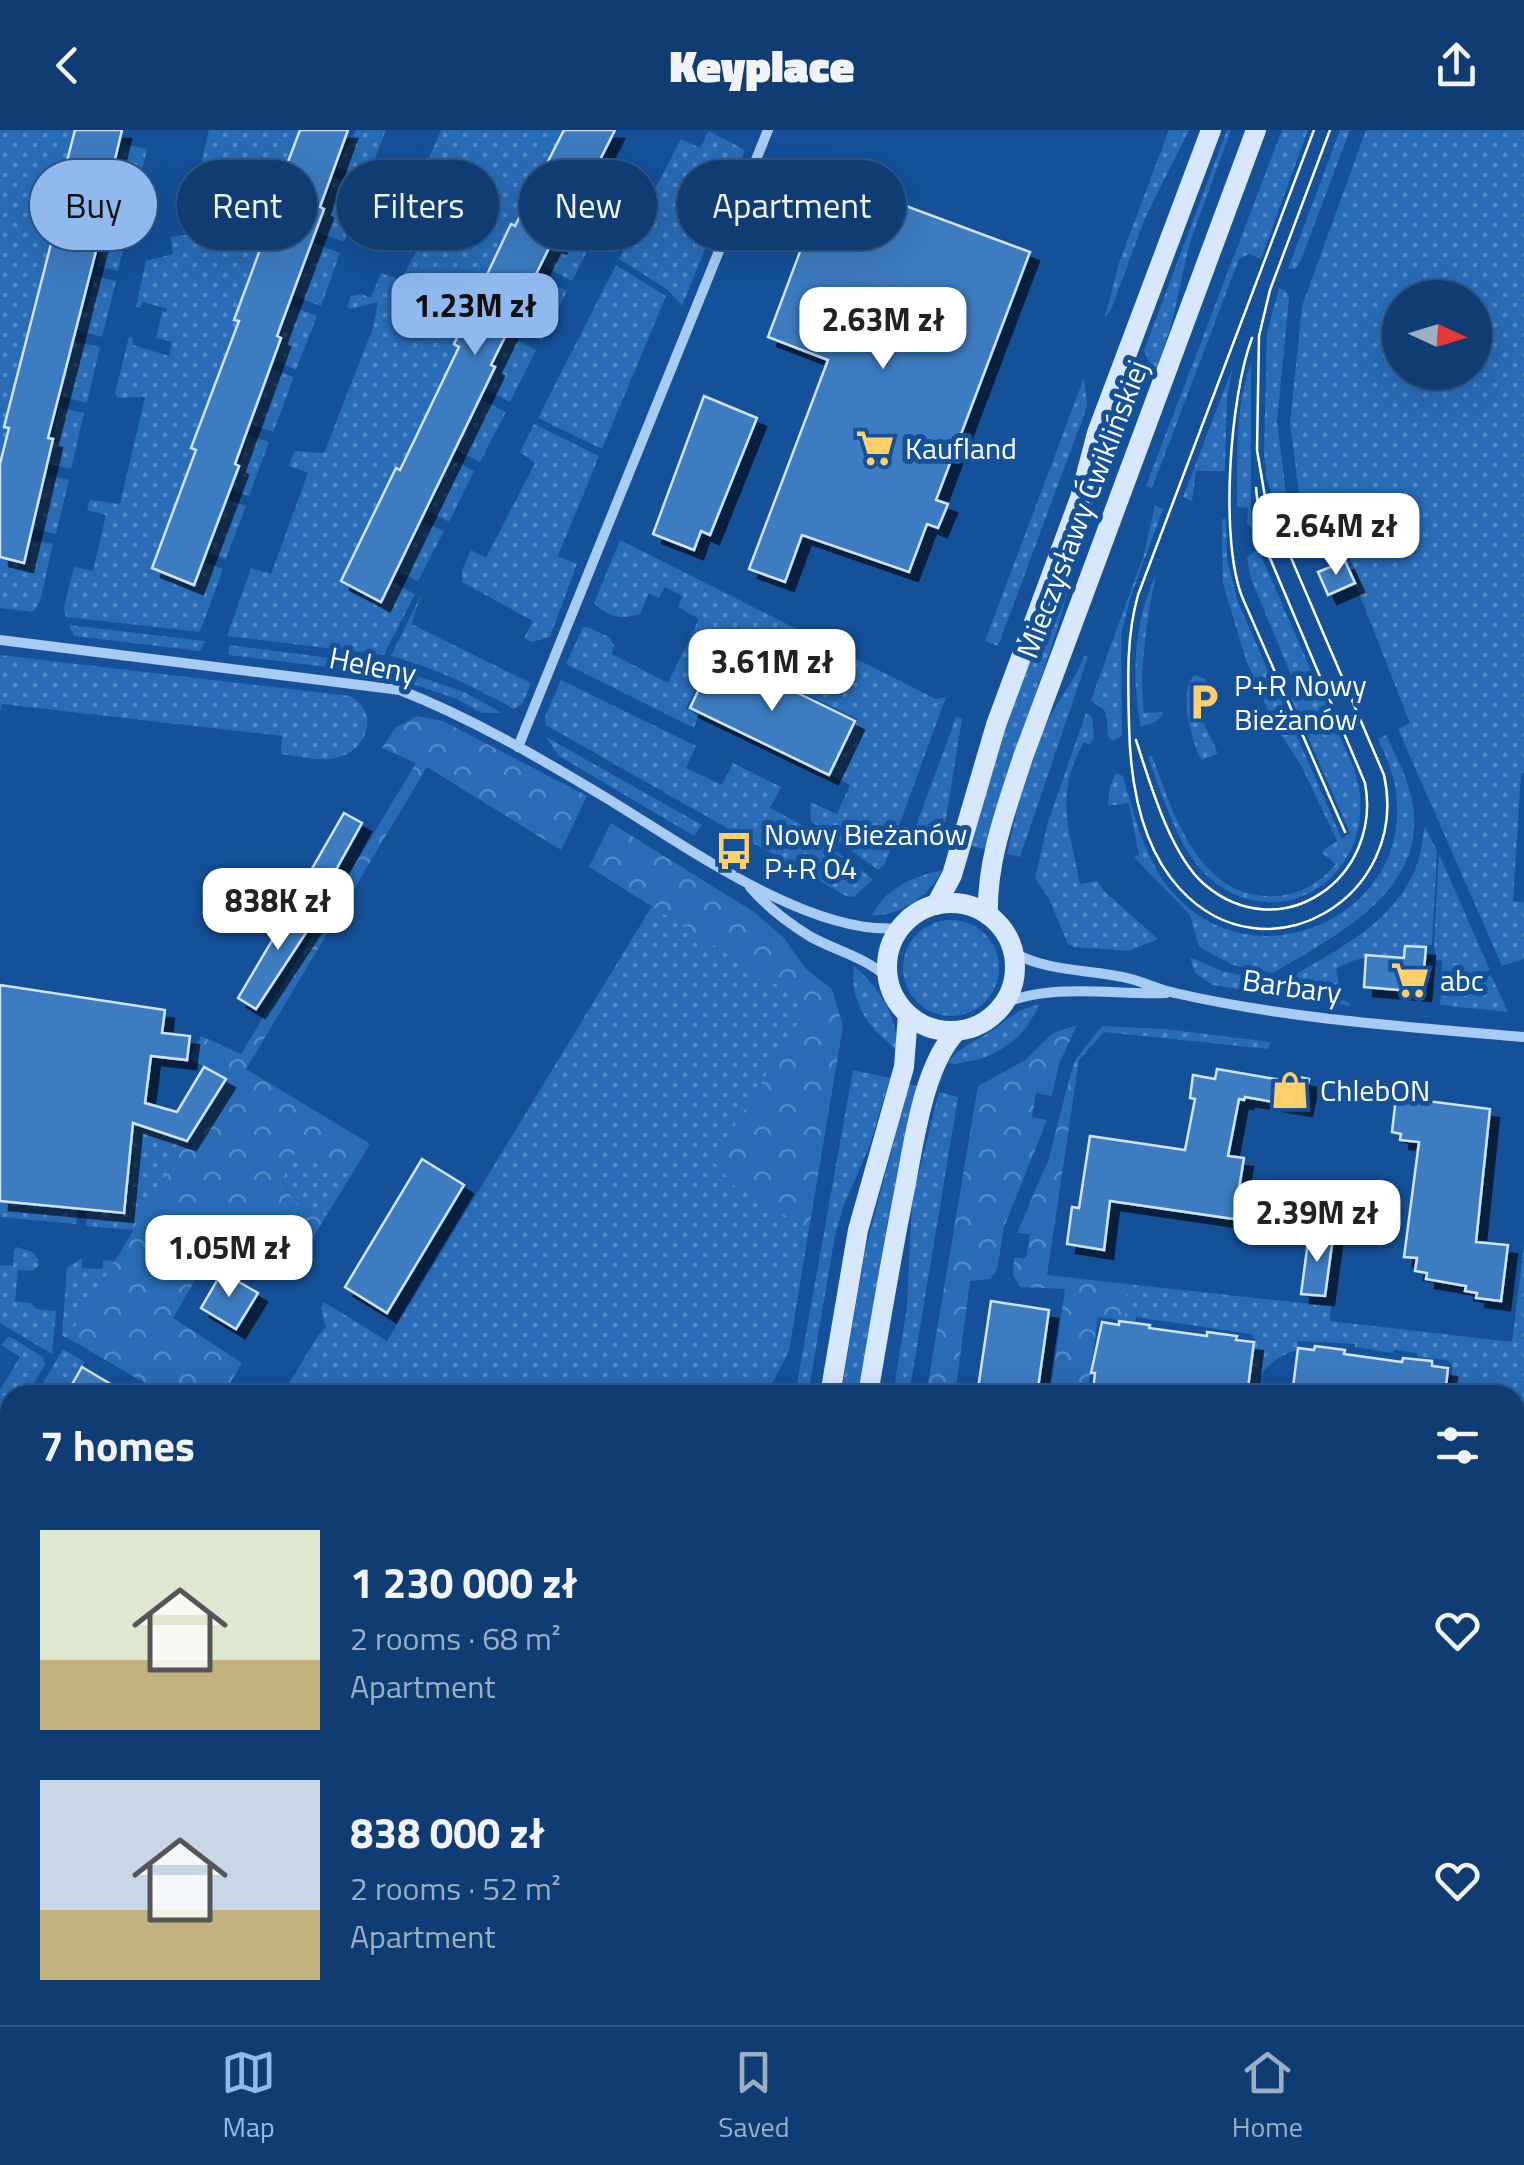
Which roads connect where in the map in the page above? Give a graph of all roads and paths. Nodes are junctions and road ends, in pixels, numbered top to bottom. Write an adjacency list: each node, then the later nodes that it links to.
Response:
1 (768, 130): 5 (street)
2 (1211, 130): 7 (street, Mieczysławy Ćwiklińskiej)
3 (1256, 130): 8 (street, Mieczysławy Ćwiklińskiej)
4 (0, 640): 5 (street, Heleny)
5 (518, 747): 6 (street, Heleny)
6 (749, 886): 9 (street, Heleny); 11 (street, Heleny)
7 (936, 905): 8 (street); 9 (street)
8 (988, 916): 10 (street)
9 (900, 928): 11 (street)
10 (1013, 952): 12 (street, Barbary); 13 (street)
11 (887, 977): 14 (street)
12 (1172, 993): 13 (street, Barbary); 16 (street, Barbary)
13 (1004, 1003): 15 (street)
14 (908, 1015): 15 (street); 17 (street)
15 (957, 1031): 18 (street)
16 (1524, 1037)
17 (832, 1385)
18 (870, 1385)

